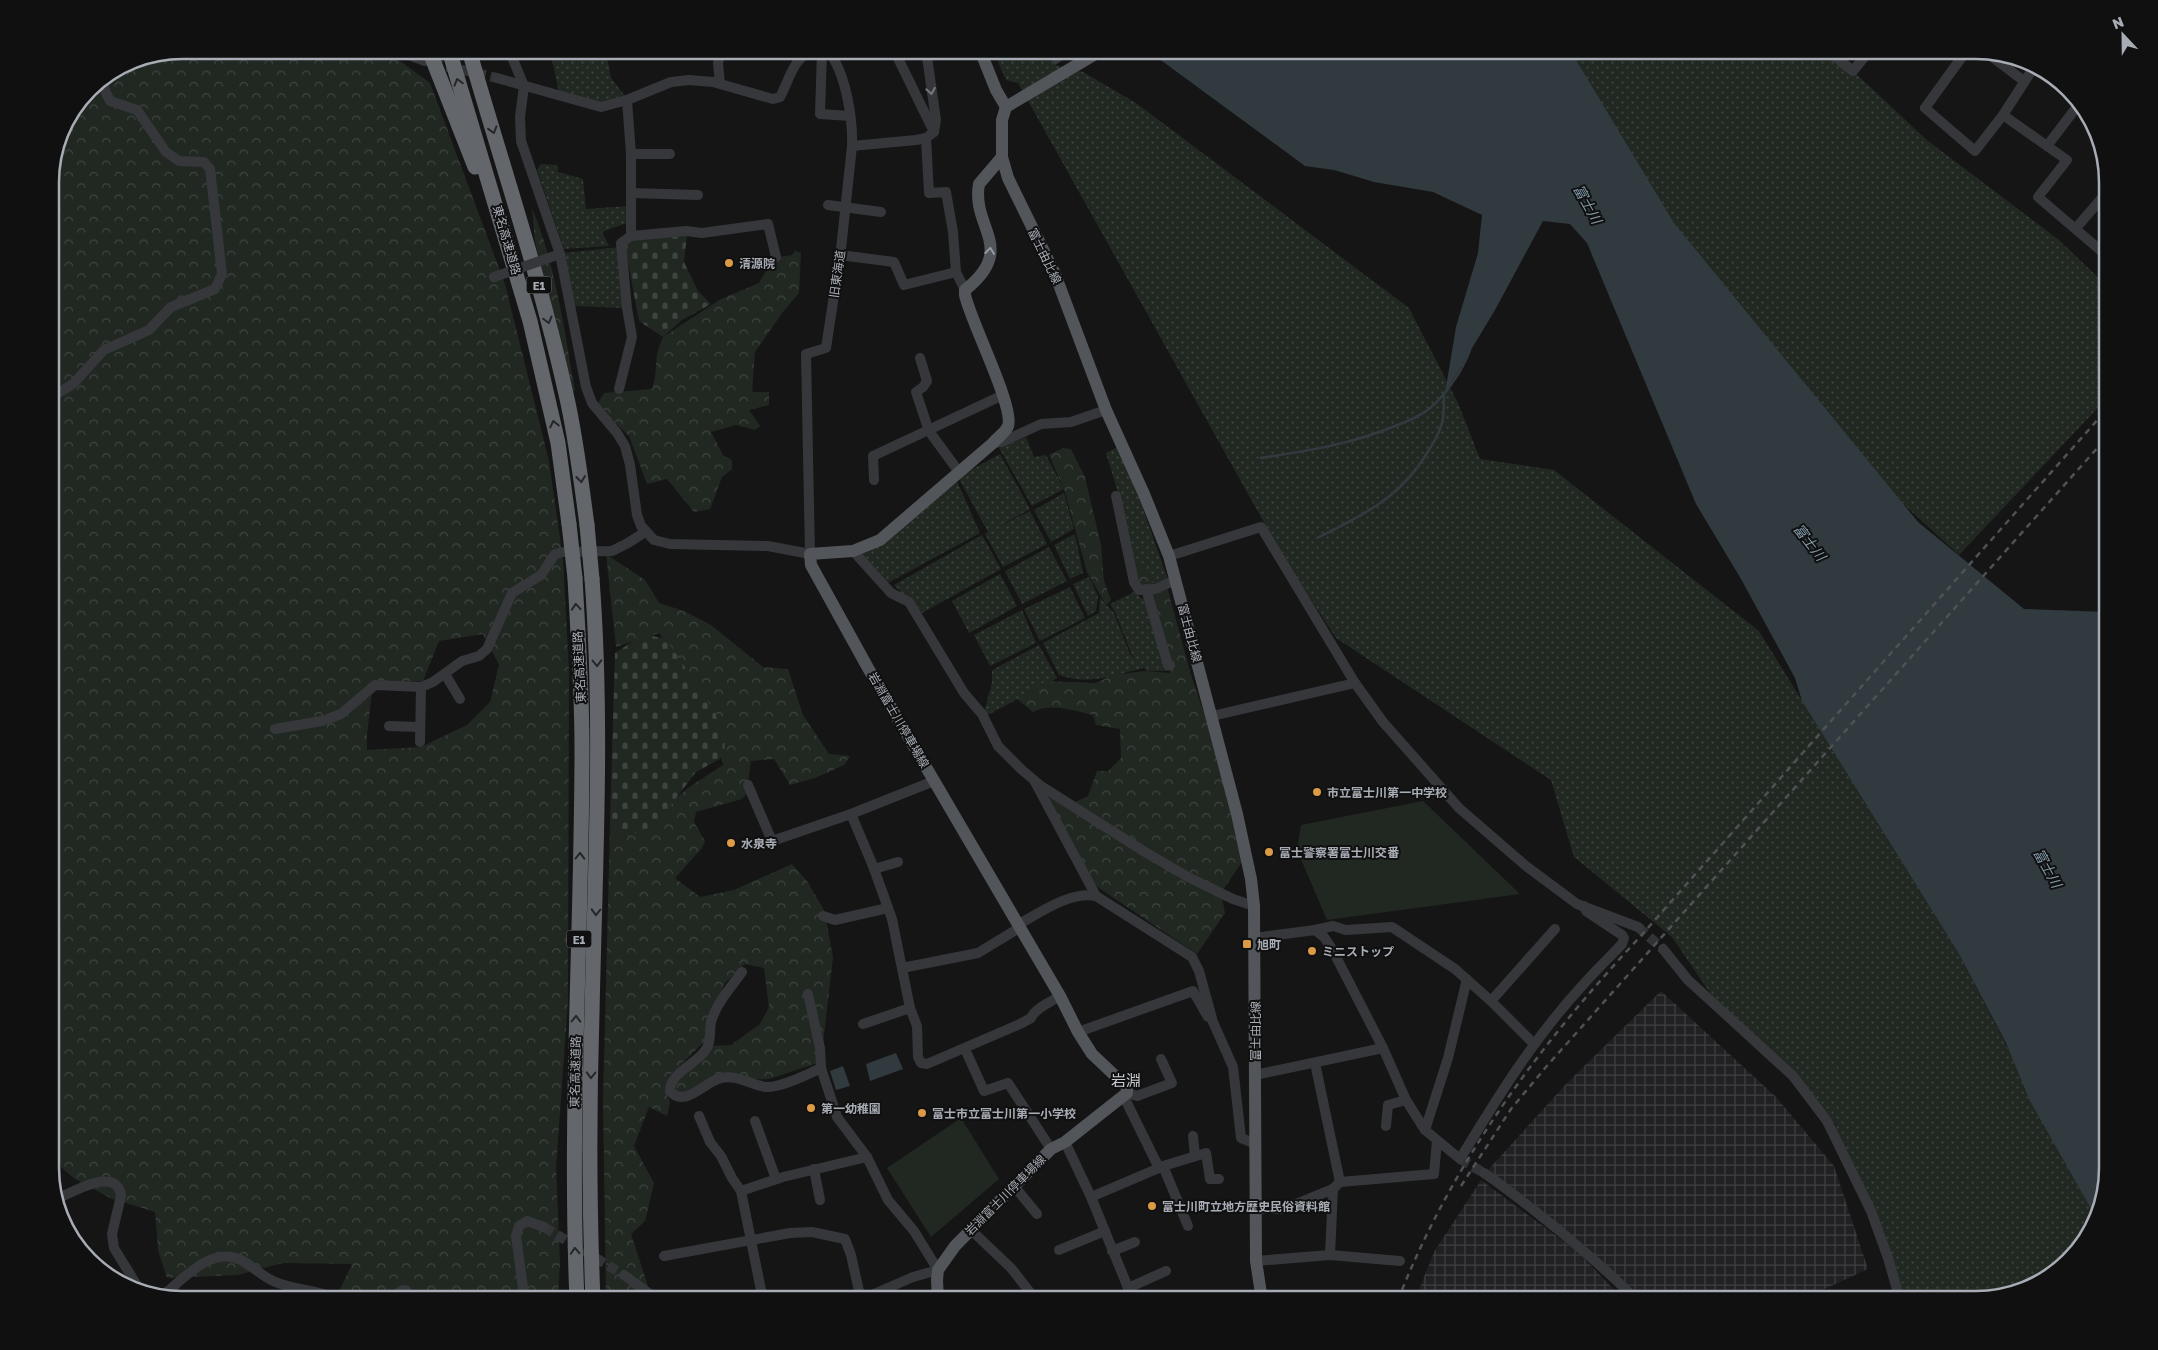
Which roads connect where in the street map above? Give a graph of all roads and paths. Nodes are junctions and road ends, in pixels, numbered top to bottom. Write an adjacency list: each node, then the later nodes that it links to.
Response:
1 (428, 59): 48 (highway)
2 (452, 59): 48 (highway, 東名高速道路 / E1, one-way to 2)
3 (472, 59): 24 (highway, 東名高速道路 / E1)
4 (476, 59): 24 (highway)
5 (513, 59): 22 (street)
6 (719, 59): 21 (street)
7 (802, 59): 21 (street)
8 (822, 59): 29 (street)
9 (835, 59): 29 (street, 旧東海道)
10 (898, 59): 30 (street)
11 (927, 59): 30 (street, one-way to 30)
12 (984, 59): 26 (main road)
13 (1087, 59): 26 (main road)
14 (1838, 59): 15 (street)
15 (1863, 59)
16 (1960, 59): 28 (street)
17 (1998, 61): 20 (street)
18 (2031, 72): 20 (street)
19 (497, 78): 22 (street)
20 (2024, 81): 28 (street)
21 (720, 84): 25 (street)
22 (524, 86): 25 (street); 45 (street)
23 (104, 87): 54 (street)
24 (482, 95): 159 (highway, 東名高速道路 / E1, one-way to 159, bridge)
25 (627, 100): 33 (street)
26 (1006, 107): 35 (main road, 富士由比線)
27 (2075, 109): 32 (street)
28 (2003, 115): 32 (street)
29 (850, 116): 31 (street, 旧東海道)
30 (930, 135): 31 (street); 49 (street)
31 (852, 146): 40 (street, 旧東海道)
32 (2047, 146): 42 (street)
33 (631, 154): 34 (street); 36 (street)
34 (670, 154)
35 (1002, 157): 51 (main road, one-way to 35); 56 (main road, 富士由比線)
36 (631, 192): 37 (street); 43 (street)
37 (698, 195)
38 (2099, 201): 42 (street)
39 (828, 205): 40 (street)
40 (846, 208): 41 (street); 46 (street, 旧東海道)
41 (881, 212)
42 (2076, 228): 44 (street)
43 (631, 236): 47 (street); 53 (street)
44 (2099, 249)
45 (560, 254): 50 (street, bridge); 62 (street)
46 (840, 255): 49 (street); 64 (street, 旧東海道)
47 (776, 257)
48 (513, 264): 158 (highway, 東名高速道路 / E1, one-way to 48, bridge)
49 (956, 272): 51 (street)
50 (494, 277)
51 (965, 290): 55 (main road)
52 (920, 358): 57 (street)
53 (619, 389)
54 (59, 393)
55 (1002, 396): 57 (street); 58 (main road)
56 (1106, 410): 58 (street); 65 (main road, 富士由比線)
57 (929, 431): 59 (street); 60 (street)
58 (993, 443): 59 (main road)
59 (959, 472): 63 (main road)
60 (874, 480)
61 (1116, 496): 67 (street)
62 (646, 532): 64 (street); 69 (street)
63 (853, 551): 64 (main road); 78 (street)
64 (810, 554): 79 (main road, 岩淵富士川停車場線)
65 (1169, 556): 66 (main road, 富士由比線); 70 (street)
66 (1176, 580): 67 (street); 73 (main road, 富士由比線)
67 (1146, 589): 68 (street)
68 (1170, 665)
69 (445, 674): 71 (street); 72 (street)
70 (1355, 682): 73 (street); 86 (street)
71 (421, 687): 75 (street); 76 (street)
72 (460, 698)
73 (1212, 716): 85 (main road, 富士由比線)
74 (389, 726): 75 (street)
75 (420, 727): 77 (street)
76 (275, 729)
77 (420, 742)
78 (1033, 779): 84 (street); 85 (street)
79 (934, 781): 81 (street); 89 (main road, 岩淵富士川停車場線)
80 (748, 785): 81 (street)
81 (851, 814): 83 (street)
82 (898, 862): 83 (street)
83 (874, 869): 87 (street)
84 (1096, 896): 89 (street); 102 (street)
85 (1254, 906): 93 (main road, 富士由比線)
86 (1584, 906): 90 (street); 105 (street)
87 (888, 908): 88 (street); 95 (street)
88 (823, 916)
89 (1018, 927): 95 (street); 99 (main road, 岩淵富士川停車場線)
90 (1638, 927)
91 (1555, 928): 100 (street)
92 (1315, 930): 93 (street); 97 (street); 106 (street)
93 (1254, 938): 111 (main road, 富士由比線)
94 (1663, 949): 169 (street)
95 (902, 968): 101 (street)
96 (742, 972): 110 (street)
97 (1467, 979): 100 (street); 117 (street)
98 (808, 994): 110 (street)
99 (1060, 996): 104 (main road, 岩淵富士川停車場線); 107 (street)
100 (1491, 1001): 105 (street)
101 (910, 1008): 103 (street); 107 (street)
102 (1213, 1022): 104 (street); 121 (street)
103 (863, 1024)
104 (1078, 1032): 112 (main road, 岩淵富士川停車場線)
105 (1534, 1044): 119 (street)
106 (1383, 1048): 109 (street); 113 (street)
107 (965, 1049): 122 (street)
108 (1161, 1059): 112 (street)
109 (1315, 1062): 111 (street); 131 (street)
110 (821, 1068): 124 (street)
111 (1255, 1074): 121 (main road, 富士由比線)
112 (1125, 1095): 120 (main road, 岩淵富士川停車場線); 125 (street)
113 (1406, 1100): 116 (street); 117 (street)
114 (699, 1116): 132 (street)
115 (755, 1121): 128 (street)
116 (1386, 1126)
117 (1425, 1130): 119 (street)
118 (1192, 1136): 123 (street)
119 (1437, 1141): 131 (street)
120 (1065, 1142): 122 (main road, 岩淵富士川停車場線); 134 (street)
121 (1256, 1144): 136 (main road, 富士由比線)
122 (1051, 1149): 130 (main road, 岩淵富士川停車場線)
123 (1195, 1156): 125 (street); 129 (street)
124 (867, 1157): 126 (street); 150 (street)
125 (1161, 1167): 134 (street); 138 (street)
126 (814, 1169): 128 (street); 135 (street)
127 (1484, 1173): 168 (street)
128 (776, 1179): 132 (street)
129 (1219, 1179)
130 (1014, 1186): 137 (street); 140 (main road, 岩淵富士川停車場線)
131 (1336, 1186): 136 (street); 146 (street)
132 (742, 1191): 142 (street)
133 (62, 1197): 153 (street)
134 (1090, 1197): 141 (street)
135 (820, 1200)
136 (1256, 1209): 148 (main road, 富士由比線)
137 (1037, 1214)
138 (1188, 1226)
139 (544, 1227): 157 (street)
140 (970, 1229): 150 (main road, 岩淵富士川停車場線); 165 (street)
141 (1105, 1232): 144 (street); 145 (street)
142 (752, 1240): 147 (street); 161 (street); 162 (street)
143 (1135, 1242): 145 (street)
144 (1059, 1250)
145 (1112, 1251): 154 (street)
146 (1330, 1255): 148 (street); 149 (street)
147 (664, 1256)
148 (1256, 1261): 167 (main road, 富士由比線)
149 (1400, 1261)
150 (938, 1270): 163 (street); 164 (main road)
151 (1166, 1271): 154 (street)
152 (624, 1275): 160 (street)
153 (135, 1282)
154 (1128, 1288): 166 (street)
155 (169, 1290): 156 (street)
156 (315, 1291)
157 (522, 1291)
158 (577, 1291)
159 (593, 1291)
160 (641, 1291)
161 (761, 1291)
162 (858, 1291)
163 (881, 1291)
164 (937, 1291)
165 (1029, 1291)
166 (1129, 1291)
167 (1261, 1291)
168 (1628, 1291)
169 (1897, 1291)

